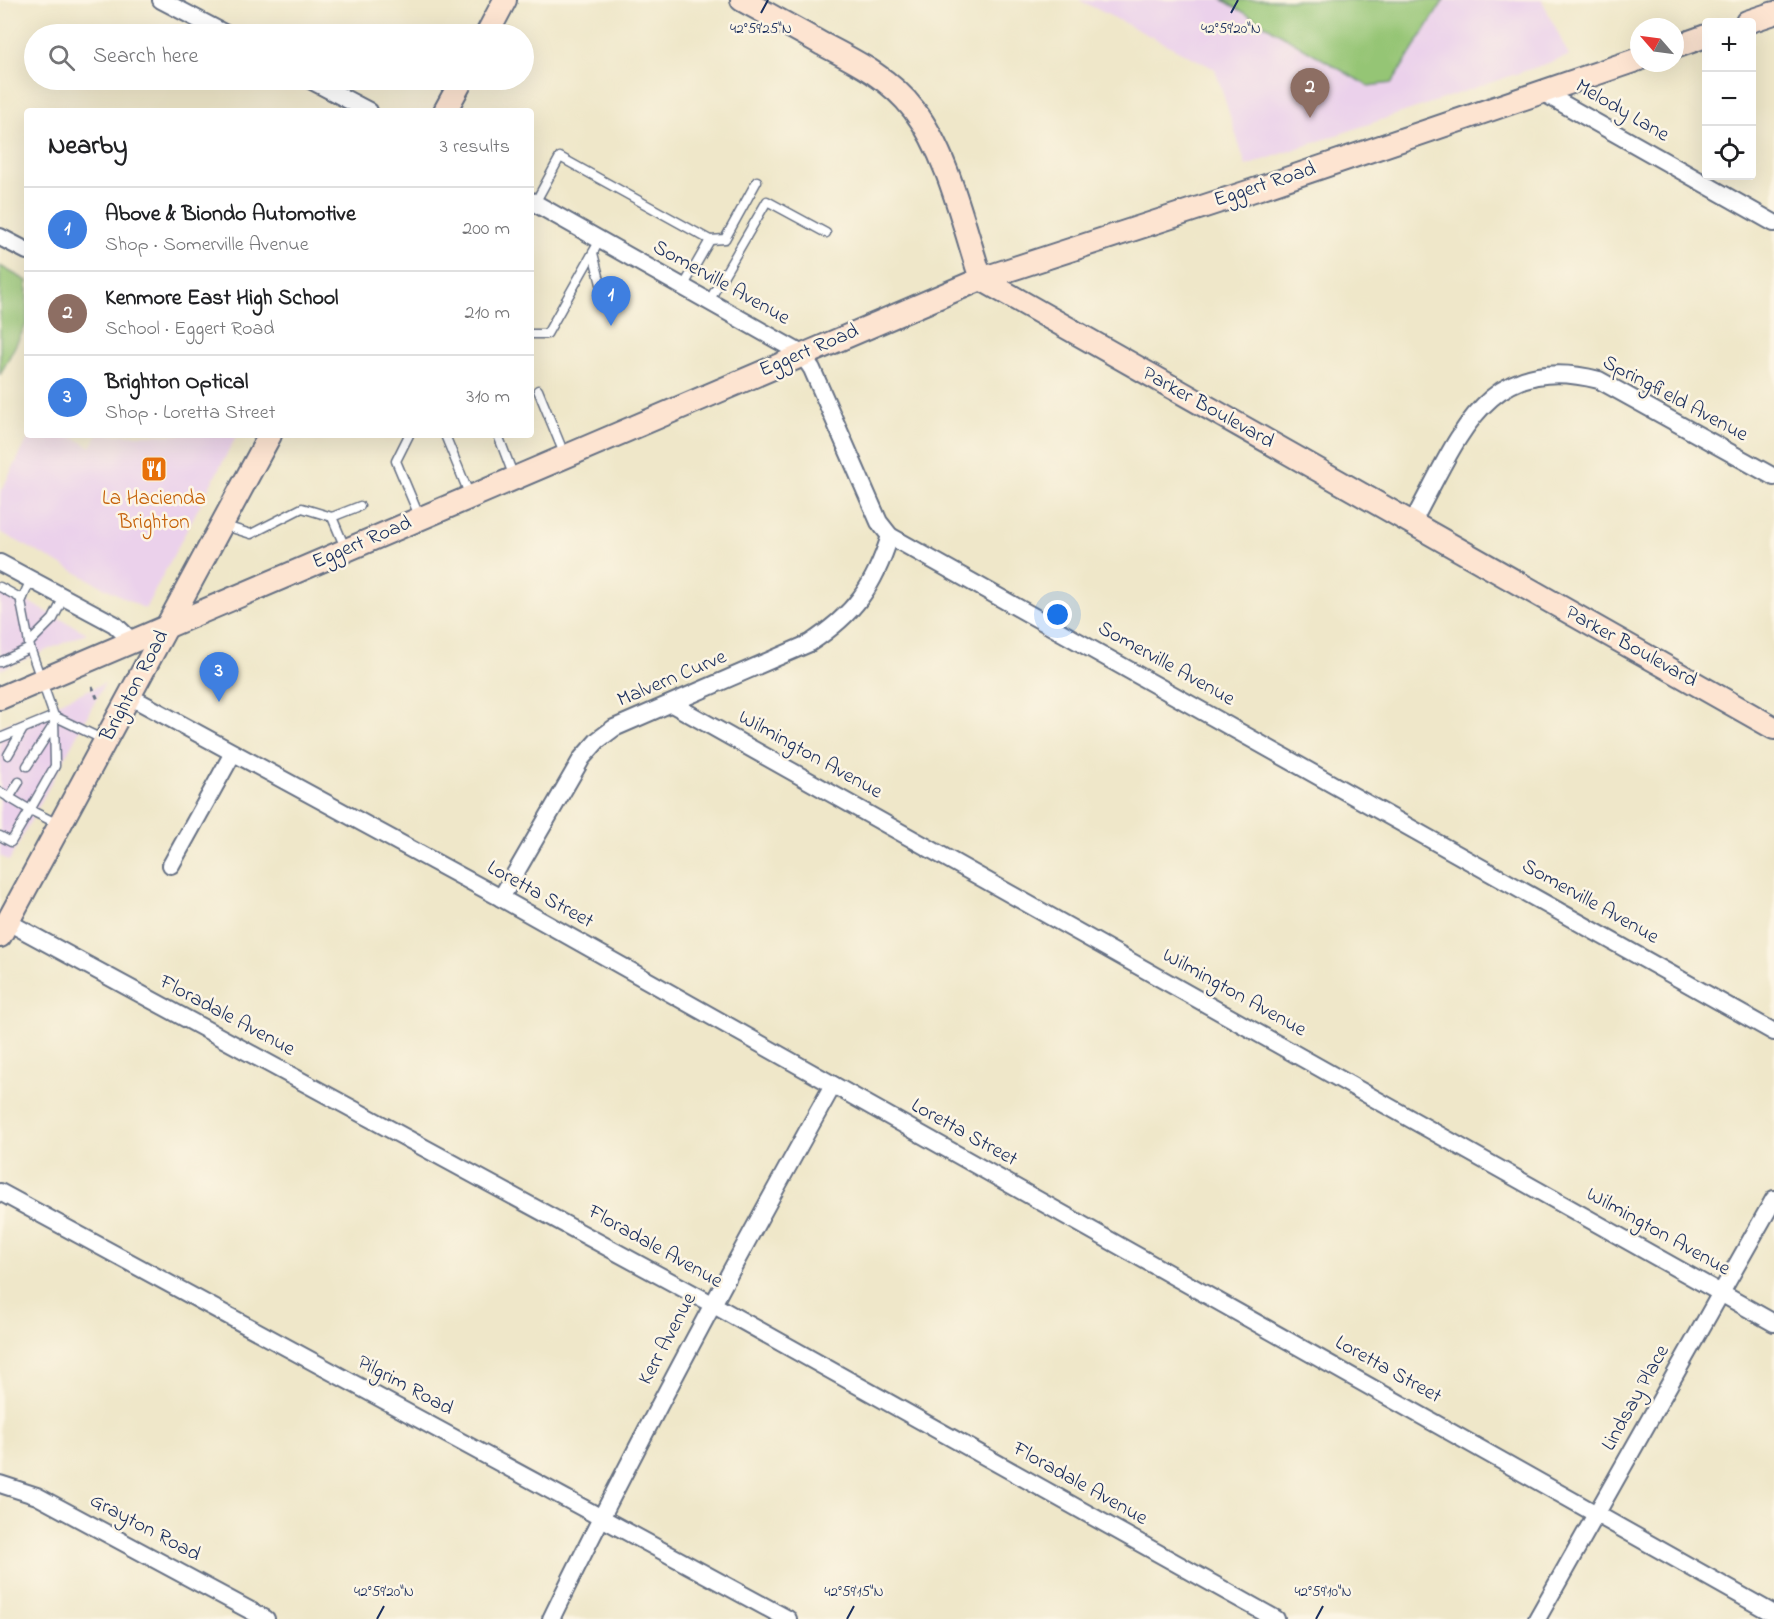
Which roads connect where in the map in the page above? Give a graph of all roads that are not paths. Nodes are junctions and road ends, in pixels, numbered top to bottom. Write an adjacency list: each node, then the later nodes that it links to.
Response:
1 (161, 0): 6 (street)
2 (505, 0): 7 (street)
3 (742, 0): 25 (street)
4 (1774, 14): 5 (street)
5 (1756, 19)
6 (207, 24)
7 (492, 24)
8 (1702, 38): 9 (street)
9 (1684, 44)
10 (1630, 62): 13 (street, Eggert Road)
11 (329, 90): 14 (street)
12 (457, 90): 15 (street)
13 (1542, 92): 19 (street, Melody Lane); 25 (street, Eggert Road)
14 (363, 108)
15 (447, 108)
16 (757, 181): 22 (lane)
17 (534, 200): 22 (lane)
18 (534, 203): 23 (street, Somerville Avenue)
19 (1774, 223)
20 (826, 233): 28 (lane)
21 (0, 237): 24 (street)
22 (710, 240): 26 (lane)
23 (596, 247): 26 (street, Somerville Avenue); 27 (lane); 29 (lane)
24 (24, 249)
25 (981, 279): 30 (street, Eggert Road); 43 (street, Parker Boulevard)
26 (683, 287): 28 (street, Somerville Avenue)
27 (602, 288)
28 (709, 301): 30 (street, Somerville Avenue)
29 (534, 334)
30 (802, 354): 36 (street, Eggert Road); 45 (street, Somerville Avenue)
31 (538, 390): 36 (lane)
32 (268, 438): 44 (street, Brighton Road)
33 (408, 438): 42 (lane)
34 (446, 438): 39 (lane)
35 (499, 438): 37 (lane)
36 (565, 456): 37 (street, Eggert Road)
37 (514, 477): 39 (street, Eggert Road)
38 (1774, 477): 43 (street, Springfield Avenue)
39 (470, 496): 42 (street, Eggert Road)
40 (360, 506): 41 (lane)
41 (332, 517): 44 (lane); 46 (lane)
42 (420, 518): 46 (street, Eggert Road)
43 (1412, 523): 61 (street, Parker Boulevard)
44 (221, 525): 52 (street, Brighton Road)
45 (890, 536): 59 (street, Malvern Curve); 77 (street, Somerville Avenue)
46 (345, 550): 52 (street, Eggert Road)
47 (0, 563): 48 (street)
48 (31, 579): 50 (street); 51 (lane)
49 (0, 587): 51 (lane)
50 (64, 597): 53 (street); 54 (lane)
51 (22, 599): 54 (lane)
52 (166, 627): 53 (street, Eggert Road); 57 (street, Brighton Road)
53 (132, 641): 56 (street, Eggert Road)
54 (30, 645): 55 (lane); 56 (lane)
55 (0, 662)
56 (41, 681): 58 (street, Eggert Road); 60 (lane)
57 (129, 696): 64 (street, Brighton Road); 65 (street, Loretta Street)
58 (0, 698)
59 (672, 704): 75 (street, Malvern Curve); 81 (street, Wilmington Avenue)
60 (54, 721): 62 (lane); 64 (lane); 67 (lane); 71 (lane)
61 (1774, 728)
62 (23, 729): 63 (lane); 66 (lane)
63 (0, 738)
64 (105, 740): 72 (street, Brighton Road)
65 (233, 753): 74 (street); 75 (street, Loretta Street)
66 (8, 755)
67 (27, 766)
68 (19, 782): 70 (lane)
69 (0, 792): 70 (lane)
70 (9, 798): 71 (lane)
71 (30, 810): 72 (lane); 73 (lane)
72 (60, 825): 76 (street, Brighton Road)
73 (0, 836)
74 (171, 865)
75 (501, 898): 78 (street, Loretta Street)
76 (4, 929): 82 (street, Floradale Avenue)
77 (1774, 1032)
78 (832, 1085): 82 (street, Kerr Avenue); 85 (street, Loretta Street)
79 (0, 1192): 86 (street, Pilgrim Road)
80 (1774, 1199): 81 (street, Lindsay Place)
81 (1721, 1293): 83 (street, Wilmington Avenue); 85 (street, Lindsay Place)
82 (712, 1304): 86 (street, Kerr Avenue); 91 (street, Floradale Avenue)
83 (1774, 1323)
84 (0, 1484): 88 (street, Grayton Road)
85 (1597, 1513): 87 (street, Loretta Street); 92 (street, Lindsay Place)
86 (600, 1518): 89 (street, Kerr Avenue); 90 (street, Pilgrim Road)
87 (1774, 1614)
88 (266, 1619)
89 (551, 1619)
90 (788, 1619)
91 (1276, 1619)
92 (1537, 1619)

